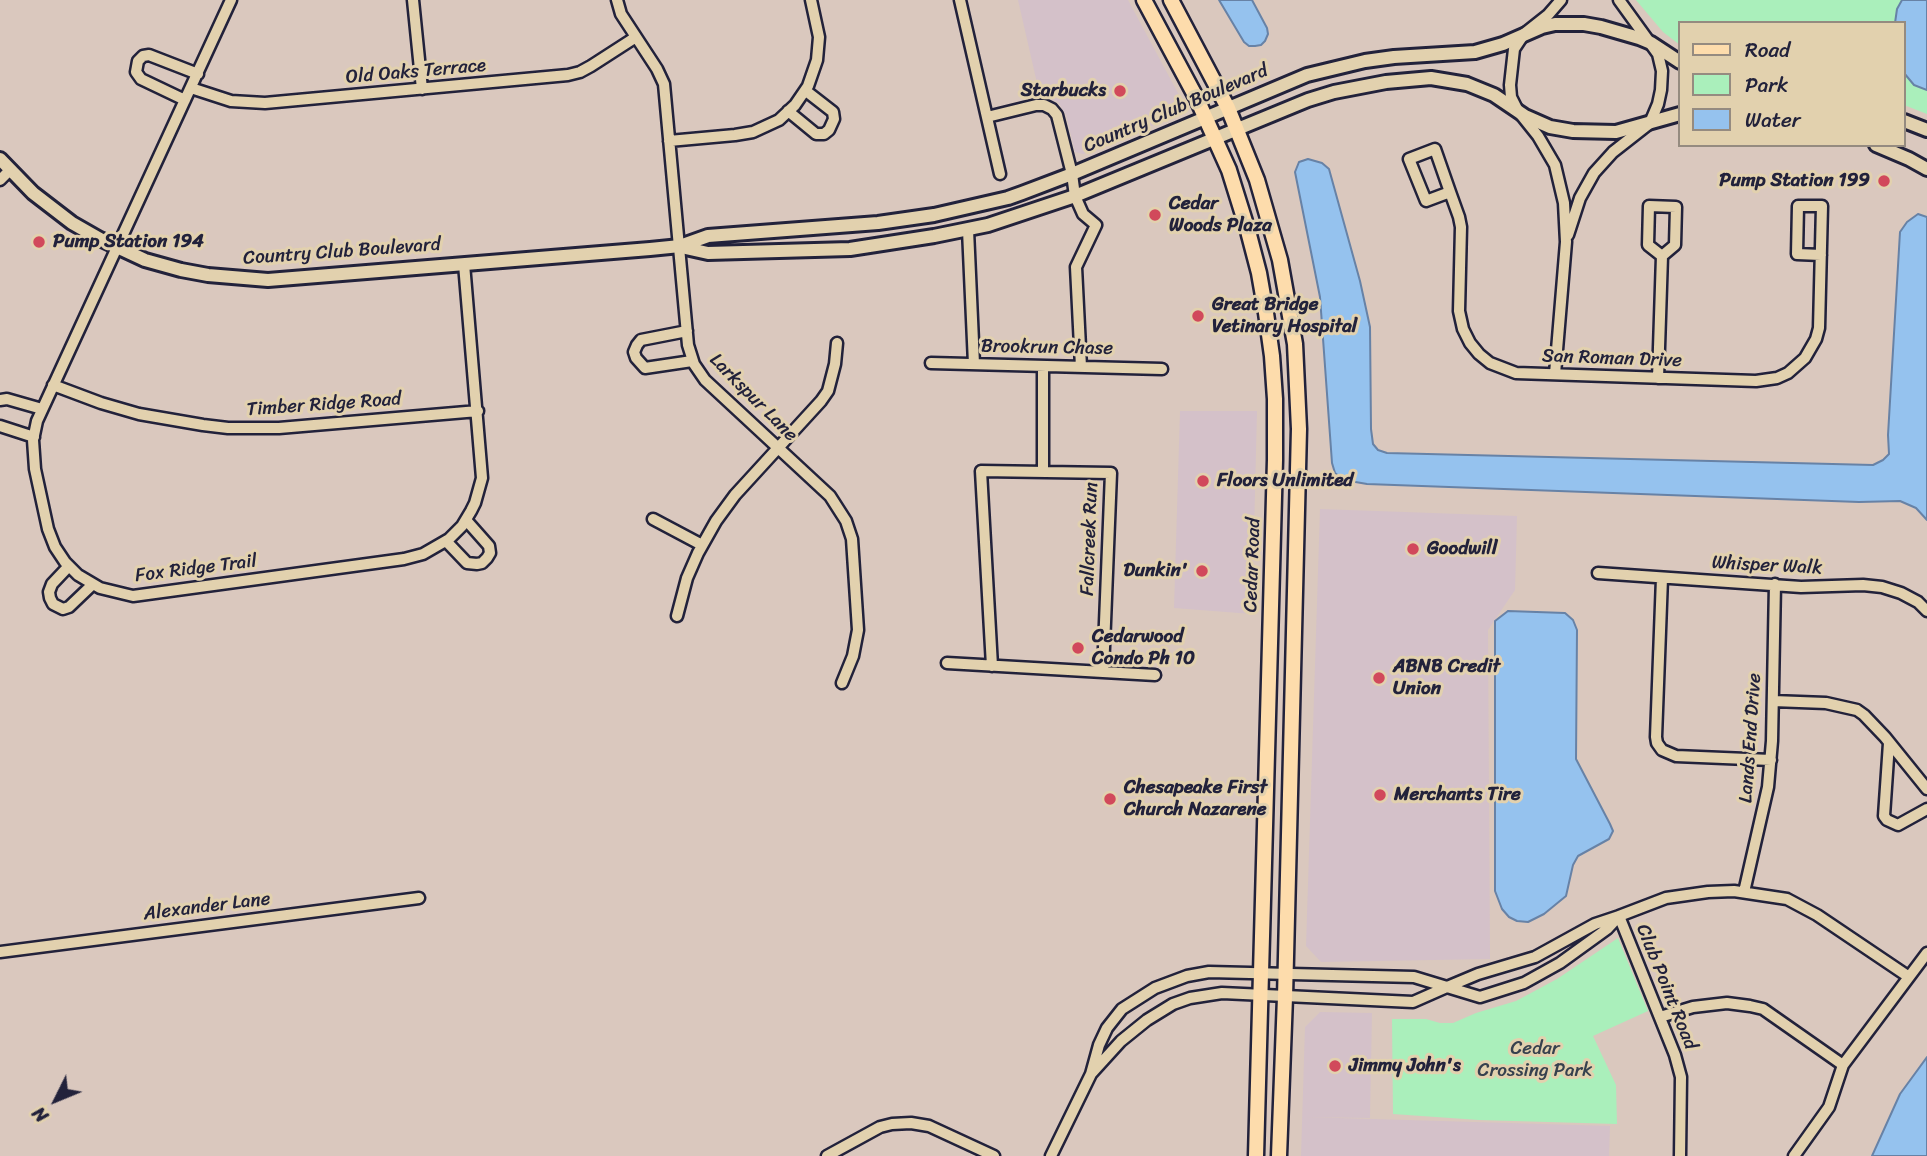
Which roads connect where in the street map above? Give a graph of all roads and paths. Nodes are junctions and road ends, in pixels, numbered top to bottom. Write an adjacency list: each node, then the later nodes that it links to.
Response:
1 (231, 0): 14 (street, Fox Ridge Trail)
2 (413, 0): 16 (street)
3 (617, 0): 11 (street, Larkspur Lane)
4 (811, 0): 17 (street)
5 (960, 0): 23 (street)
6 (1144, 0): 24 (main road, Cedar Road)
7 (1171, 0): 19 (main road)
8 (1561, 0): 10 (street)
9 (1619, 0): 12 (street)
10 (1524, 34): 12 (street, Country Club Boulevard); 19 (street, Country Club Boulevard); 21 (street)
11 (636, 37): 16 (street, Old Oaks Terrace); 30 (street, Larkspur Lane)
12 (1651, 43): 13 (street, Country Club Boulevard); 26 (street)
13 (1678, 61)
14 (198, 74): 15 (street, Fox Ridge Trail); 18 (street)
15 (191, 88): 16 (street, Old Oaks Terrace); 18 (street, Fox Ridge Trail)
16 (422, 89)
17 (806, 91): 20 (street); 20 (street)
18 (185, 100): 42 (street, Fox Ridge Trail)
19 (1228, 108): 24 (street, Country Club Boulevard); 27 (main road)
20 (788, 111): 30 (street)
21 (1518, 111): 26 (street, Country Club Boulevard); 27 (street, Country Club Boulevard); 40 (street)
22 (1678, 115): 26 (street, Country Club Boulevard)
23 (987, 117): 35 (street); 37 (street)
24 (1206, 118): 29 (main road, Cedar Road); 37 (street, Country Club Boulevard)
25 (1906, 122): 28 (street)
26 (1650, 123): 40 (street)
27 (1237, 130): 29 (street, Country Club Boulevard); 91 (main road)
28 (1927, 130)
29 (1215, 138): 37 (street, Country Club Boulevard); 90 (main road, Cedar Road)
30 (669, 141): 41 (street, Larkspur Lane)
31 (1882, 147): 33 (street)
32 (0, 159): 34 (street, Country Club Boulevard)
33 (1927, 169)
34 (10, 170): 36 (street); 42 (street, Country Club Boulevard)
35 (1000, 174)
36 (0, 180)
37 (1073, 185): 39 (street, Country Club Boulevard); 41 (street, Country Club Boulevard); 52 (street)
38 (1450, 192): 38 (street, San Roman Drive); 54 (street, San Roman Drive)
39 (968, 230): 41 (street, Country Club Boulevard); 50 (street)
40 (1566, 242): 54 (street)
41 (680, 246): 45 (street, Country Club Boulevard); 46 (street, Larkspur Lane)
42 (117, 247): 45 (street, Country Club Boulevard); 56 (street, Fox Ridge Trail)
43 (1821, 255): 43 (street, San Roman Drive); 55 (street, San Roman Drive)
44 (1662, 256): 44 (street); 55 (street)
45 (464, 264): 59 (street, Fox Ridge Trail)
46 (687, 331): 48 (street, Larkspur Lane); 48 (street)
47 (837, 343): 62 (street)
48 (692, 361): 62 (street, Larkspur Lane)
49 (931, 363): 50 (street, Brookrun Chase)
50 (974, 364): 51 (street, Brookrun Chase)
51 (1043, 366): 52 (street, Brookrun Chase); 63 (street)
52 (1081, 367): 53 (street, Brookrun Chase)
53 (1162, 369)
54 (1555, 374): 55 (street, San Roman Drive)
55 (1658, 378)
56 (53, 385): 58 (street, Fox Ridge Trail); 59 (street, Timber Ridge Road)
57 (0, 400): 58 (street)
58 (42, 410): 61 (street, Fox Ridge Trail)
59 (478, 411): 65 (street, Fox Ridge Trail)
60 (0, 426): 61 (street)
61 (34, 437): 68 (street, Fox Ridge Trail)
62 (779, 448): 67 (street); 79 (street, Larkspur Lane)
63 (1043, 471): 76 (street, Fallcreek Run); 77 (street, Fallcreek Run)
64 (653, 519): 67 (street)
65 (466, 520): 66 (street, Fox Ridge Trail); 66 (street)
66 (446, 541): 72 (street, Fox Ridge Trail)
67 (702, 545): 74 (street)
68 (69, 566): 72 (street, Fox Ridge Trail); 72 (street)
69 (1598, 573): 70 (street, Whisper Walk)
70 (1662, 578): 71 (street, Whisper Walk); 82 (street)
71 (1775, 584): 73 (street, Whisper Walk); 80 (street, Lands End Drive)
72 (92, 585)
73 (1927, 611)
74 (677, 616)
75 (947, 663): 76 (street)
76 (992, 666): 77 (street)
77 (1103, 672): 78 (street)
78 (1155, 675)
79 (842, 682)
80 (1773, 701): 81 (street); 82 (street, Lands End Drive)
81 (1889, 743): 83 (street); 84 (street)
82 (1771, 760): 85 (street, Lands End Drive)
83 (1927, 789)
84 (1927, 809)
85 (1744, 892): 87 (street); 92 (street)
86 (419, 898): 88 (street, Alexander Lane)
87 (1619, 916): 93 (street); 93 (street); 96 (street, Club Point Road)
88 (0, 952)
89 (1927, 953): 92 (street)
90 (1261, 974): 91 (street); 94 (main road, Cedar Road); 98 (street)
91 (1285, 975): 93 (street); 95 (main road)
92 (1909, 977): 97 (street)
93 (1447, 987): 95 (street)
94 (1260, 996): 95 (street); 98 (street); 102 (main road, Cedar Road)
95 (1285, 997): 103 (main road)
96 (1660, 1017): 97 (street); 104 (street, Club Point Road)
97 (1843, 1065): 105 (street)
98 (1091, 1074): 101 (street)
99 (827, 1156): 100 (street)
100 (994, 1156)
101 (1051, 1156)
102 (1256, 1156)
103 (1279, 1156)
104 (1680, 1156)
105 (1794, 1156)

